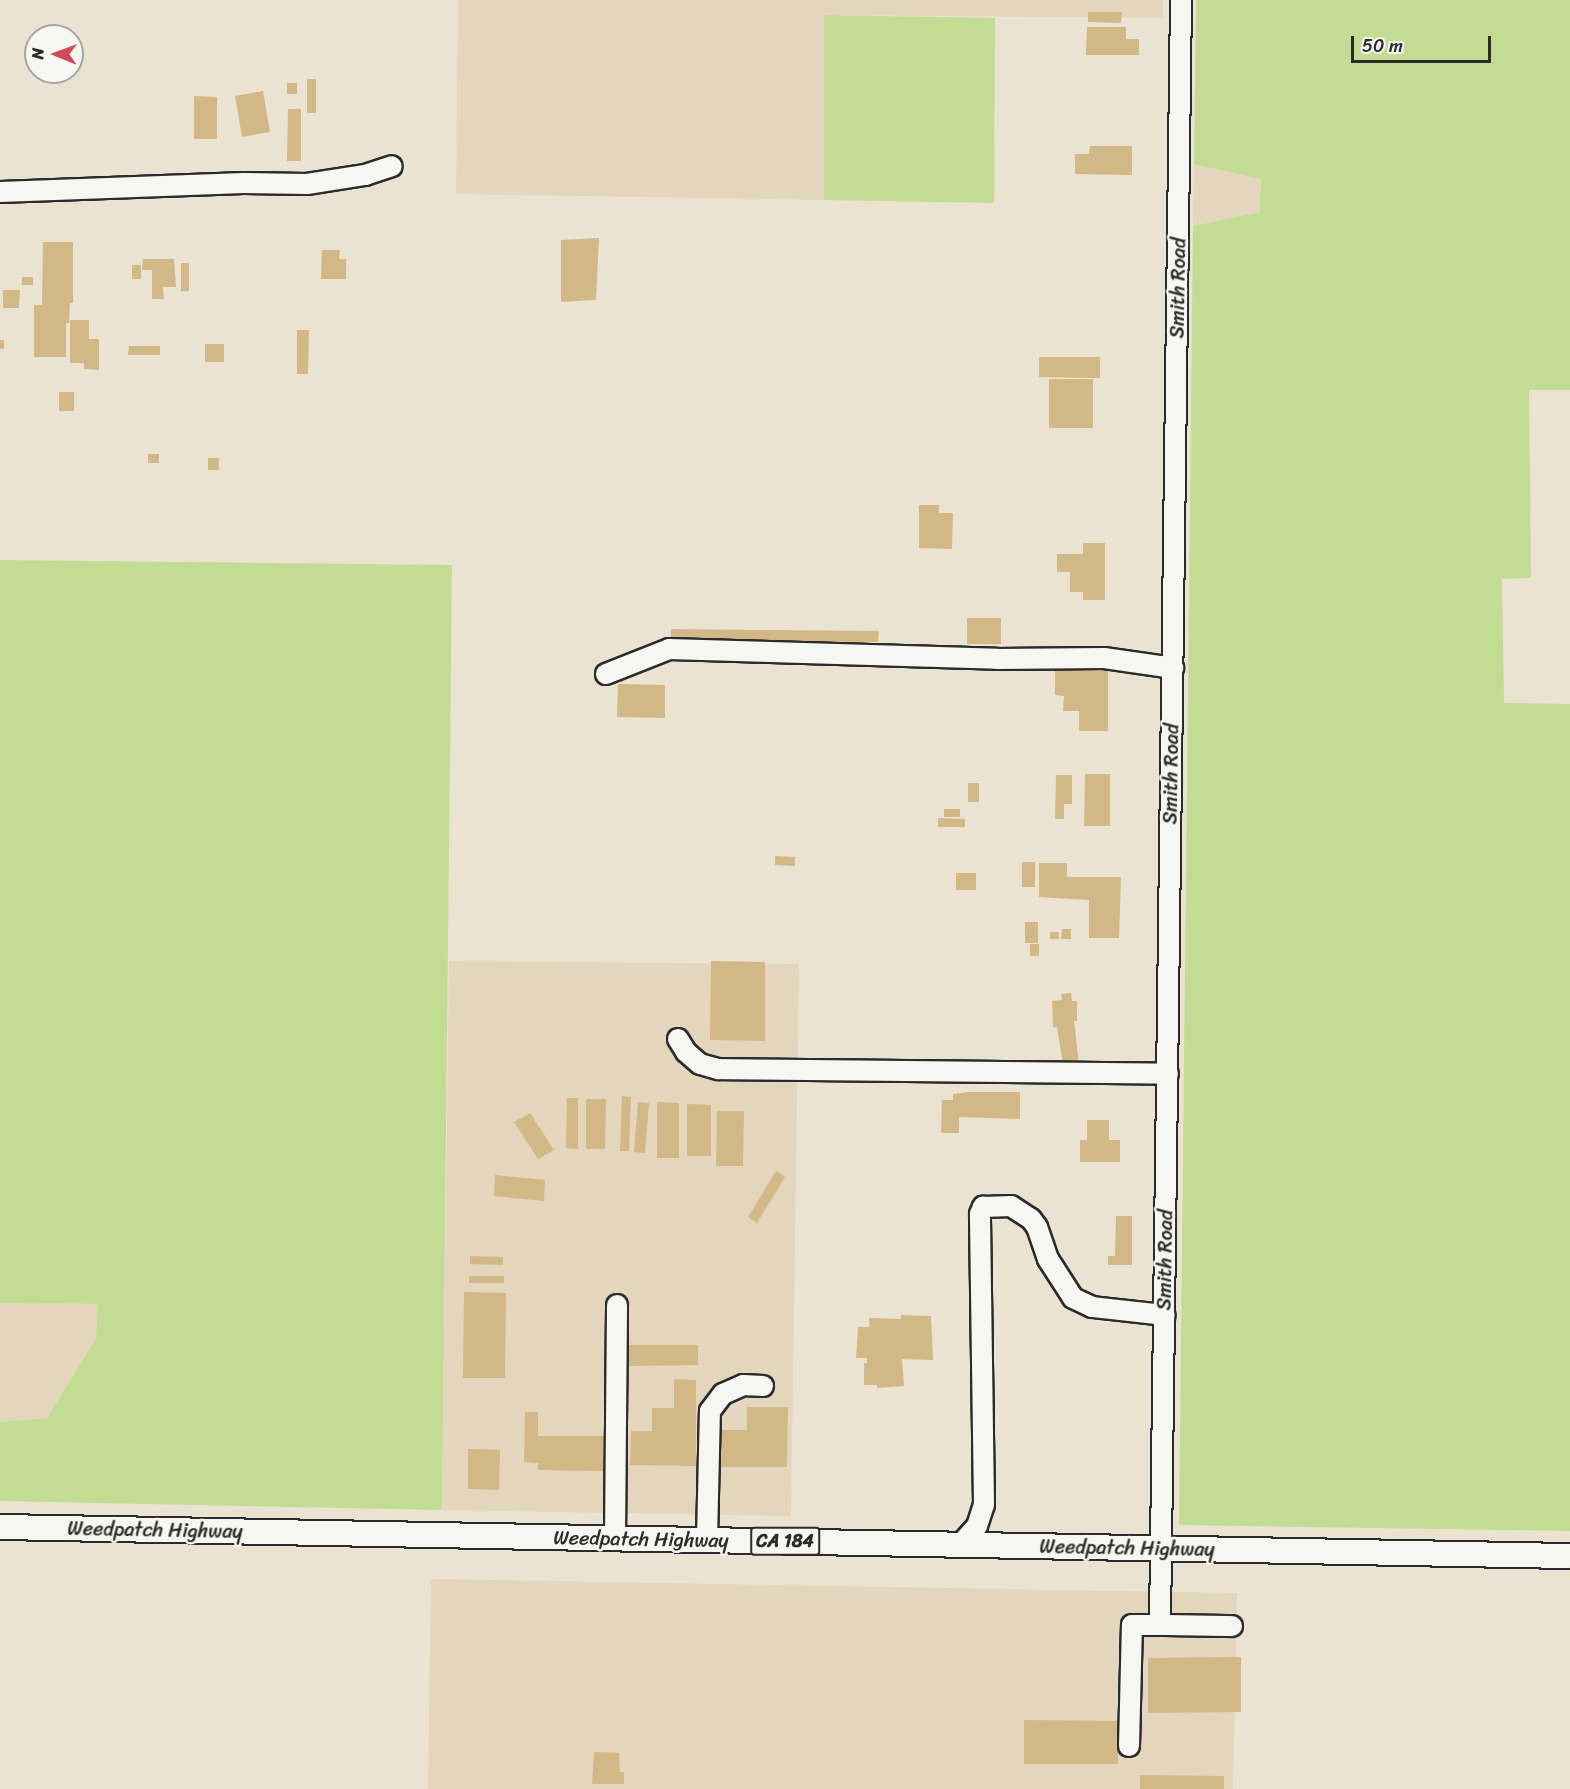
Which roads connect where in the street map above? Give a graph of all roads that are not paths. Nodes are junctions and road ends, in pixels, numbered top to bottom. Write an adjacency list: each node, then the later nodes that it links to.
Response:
1 (1181, 0): 4 (street, Smith Road)
2 (392, 166): 3 (street)
3 (0, 192)
4 (1173, 668): 5 (street); 7 (street, Smith Road)
5 (606, 674)
6 (678, 1039): 7 (street)
7 (1168, 1074): 9 (street, Smith Road)
8 (617, 1305): 12 (street)
9 (1165, 1315): 14 (street); 15 (street, Smith Road)
10 (763, 1386): 13 (street)
11 (0, 1527): 12 (main road, Weedpatch Highway / CA 184)
12 (615, 1538): 13 (main road, Weedpatch Highway / CA 184)
13 (707, 1540): 14 (main road, Weedpatch Highway / CA 184)
14 (960, 1545): 15 (main road, Weedpatch Highway / CA 184)
15 (1162, 1548): 16 (main road, Weedpatch Highway / CA 184); 17 (street, Smith Road)
16 (1570, 1556)
17 (1160, 1624): 18 (street); 19 (street)
18 (1232, 1626)
19 (1129, 1746)

